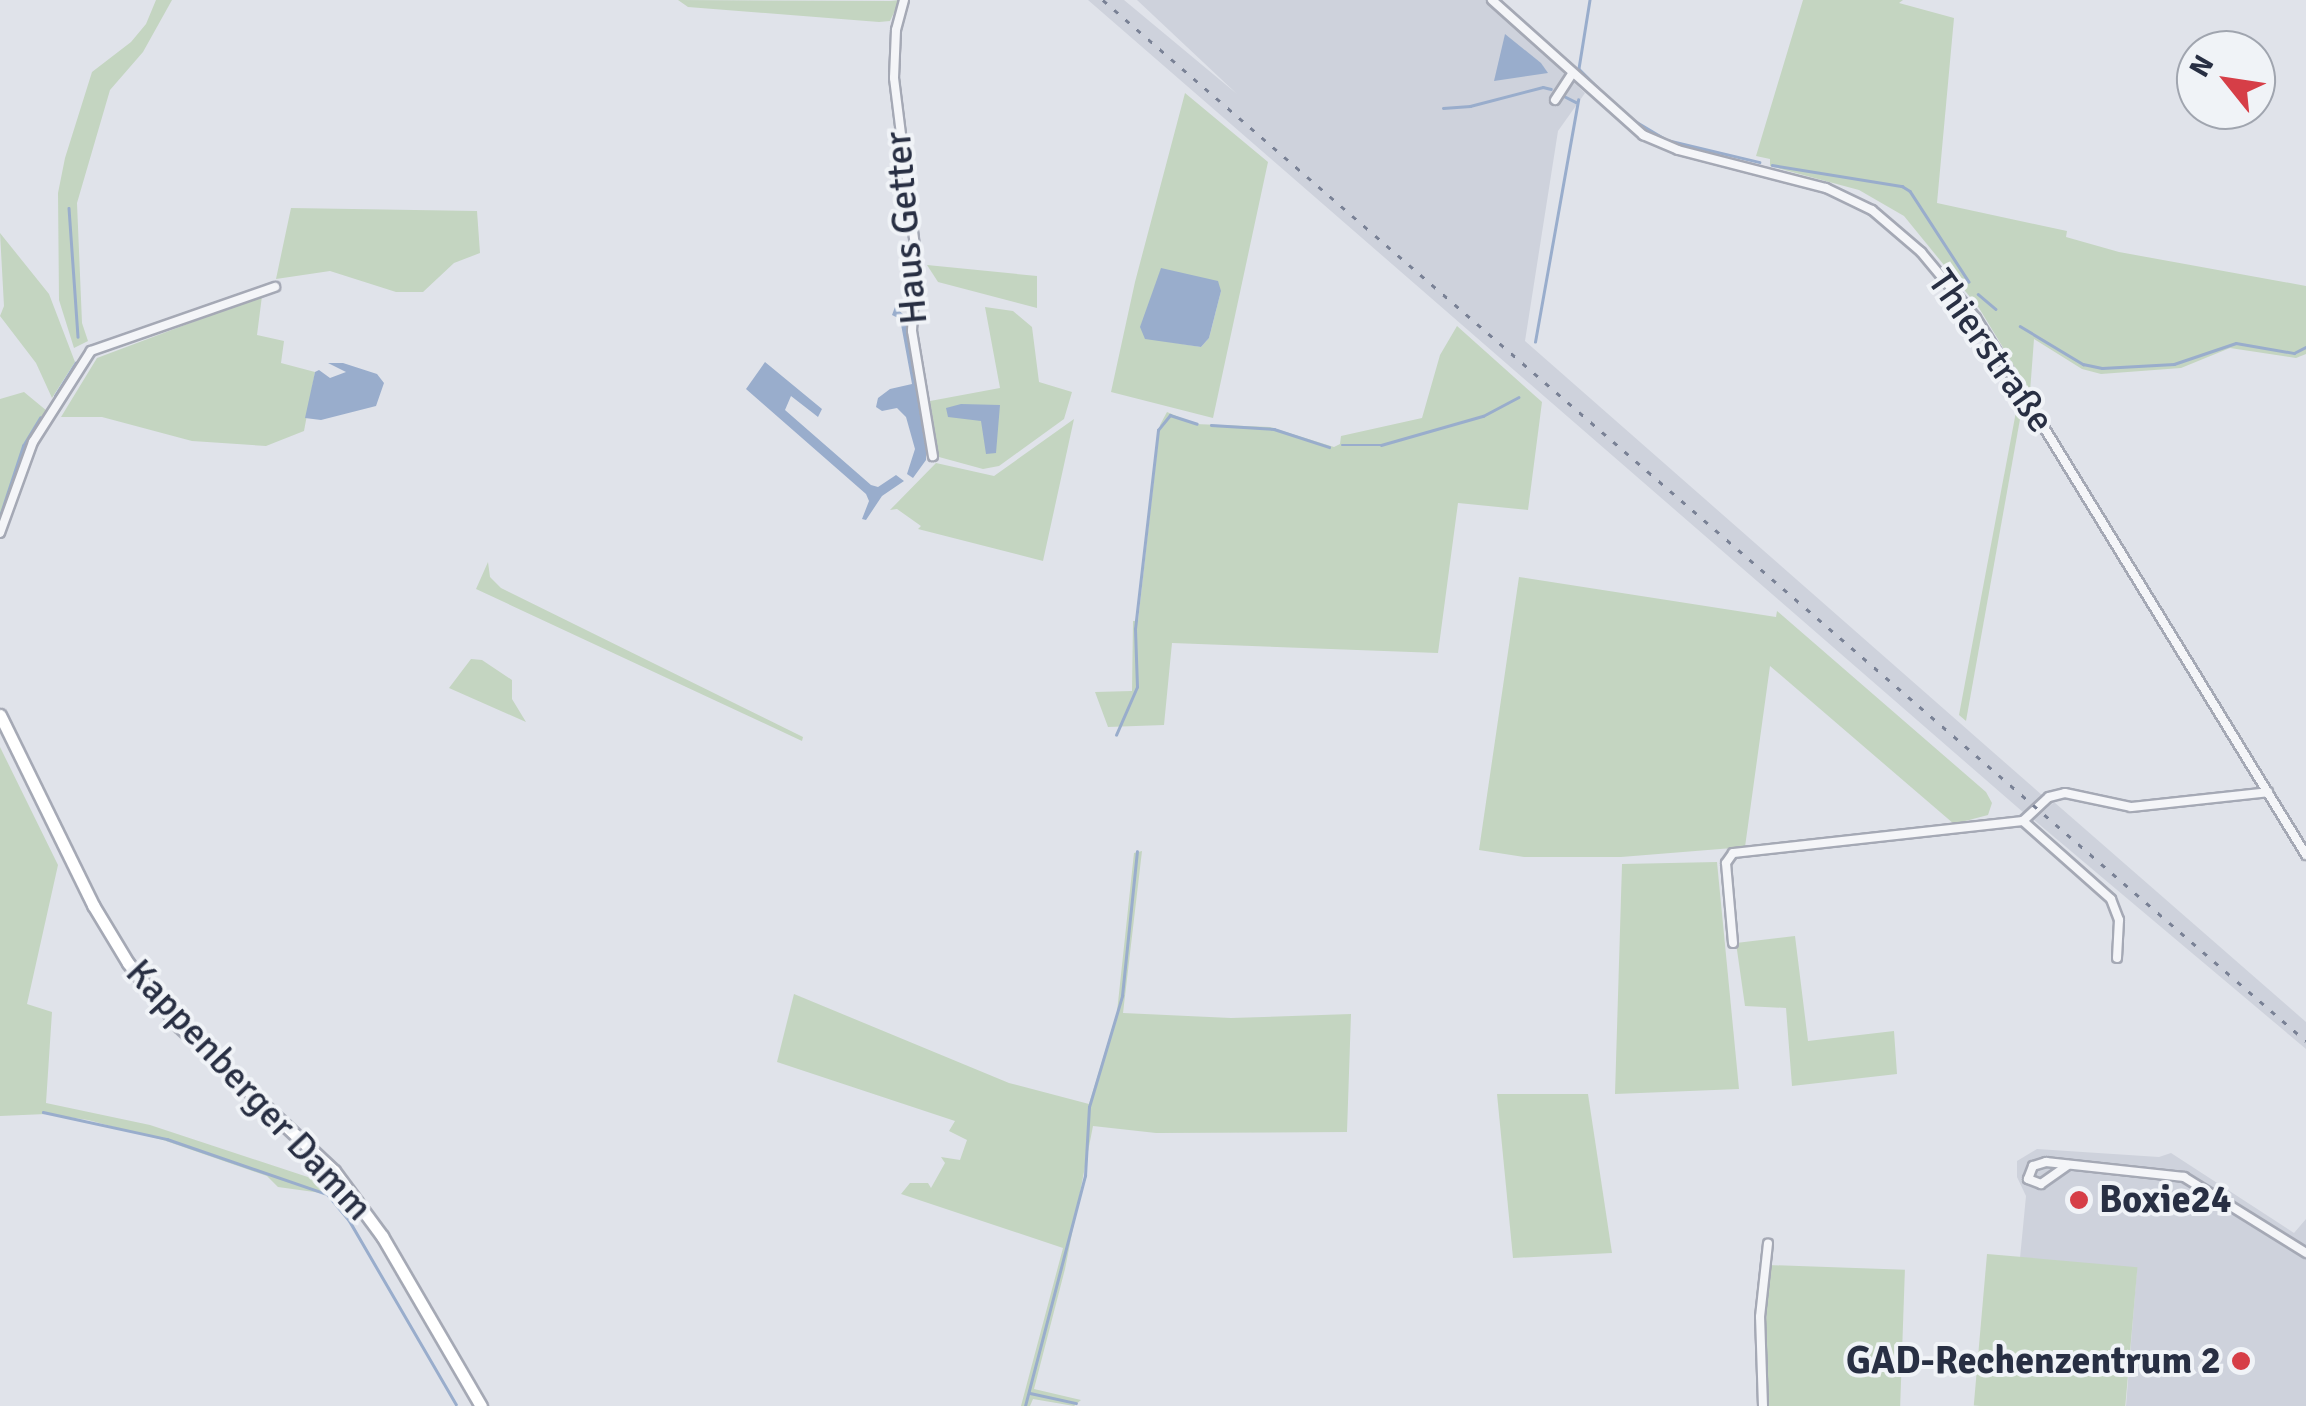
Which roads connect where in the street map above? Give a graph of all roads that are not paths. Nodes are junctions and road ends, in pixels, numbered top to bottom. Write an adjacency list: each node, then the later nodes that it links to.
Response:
1 (904, 0): 6 (street, Haus Getter)
2 (1492, 0): 3 (street, Thierstraße)
3 (1571, 74): 4 (street); 9 (street, Thierstraße)
4 (1555, 100)
5 (275, 288): 7 (street)
6 (933, 456)
7 (0, 533)
8 (0, 715): 17 (main road, Kappenberger Damm)
9 (2268, 792): 10 (street); 11 (street, Thierstraße)
10 (2023, 821): 12 (street); 13 (street)
11 (2306, 854)
12 (1733, 944)
13 (2118, 958)
14 (2068, 1165): 14 (street); 16 (street)
15 (1768, 1243): 18 (street)
16 (2306, 1254)
17 (481, 1406)
18 (1763, 1406)

